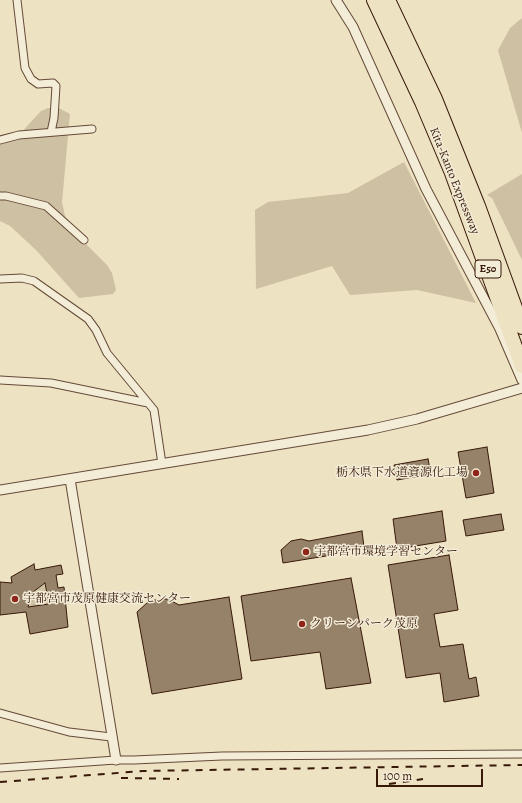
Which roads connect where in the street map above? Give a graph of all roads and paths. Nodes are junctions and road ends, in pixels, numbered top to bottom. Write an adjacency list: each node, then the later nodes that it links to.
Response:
1 (17, 0): 6 (street)
2 (336, 0): 15 (street)
3 (374, 0): 8 (highway, Kita-Kanto Expressway / E50)
4 (388, 0): 8 (highway, Kita-Kanto Expressway / E50)
5 (92, 129): 6 (street)
6 (50, 132): 7 (street)
7 (0, 140)
8 (458, 171): 12 (highway, Kita-Kanto Expressway / E50); 13 (highway, Kita-Kanto Expressway / E50)
9 (0, 196): 10 (street)
10 (84, 240)
11 (0, 279): 17 (street)
12 (522, 327)
13 (522, 366)
14 (0, 380): 17 (street)
15 (522, 380)
16 (522, 388): 18 (street)
17 (148, 403): 18 (street)
18 (162, 464): 19 (street)
19 (70, 479): 20 (street); 22 (street)
20 (0, 490)
21 (0, 712): 22 (street)
22 (112, 737): 24 (street)
23 (522, 754): 24 (street)
24 (116, 760): 25 (street)
25 (0, 768)

